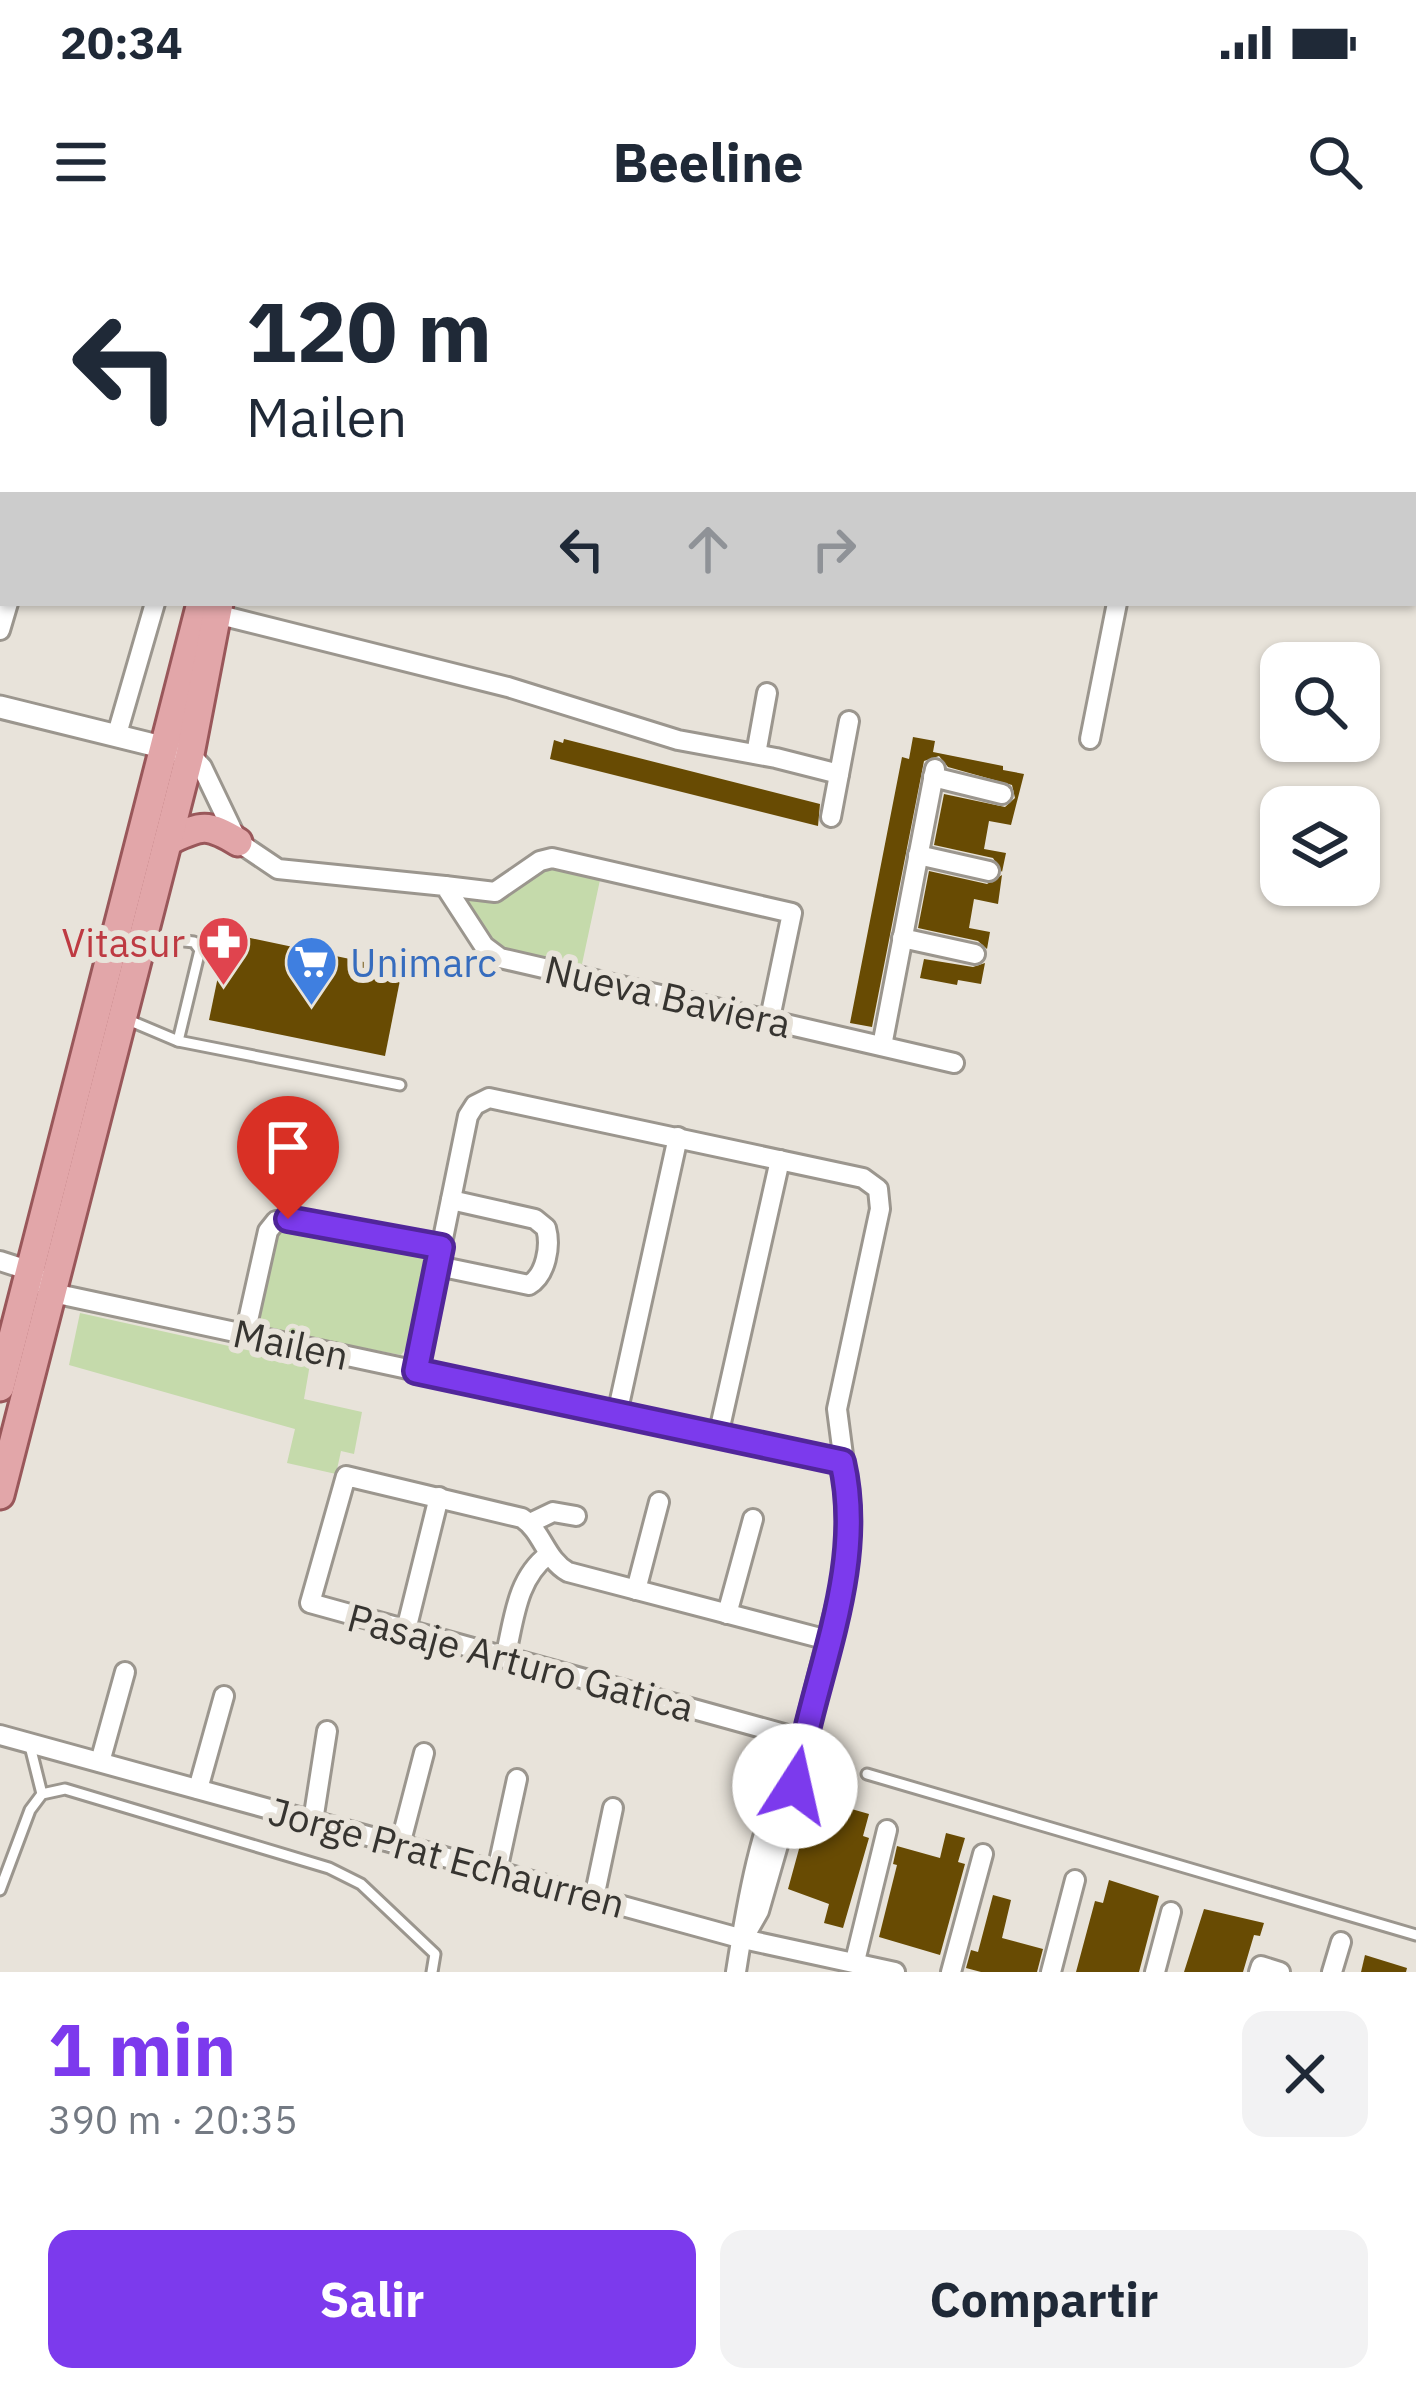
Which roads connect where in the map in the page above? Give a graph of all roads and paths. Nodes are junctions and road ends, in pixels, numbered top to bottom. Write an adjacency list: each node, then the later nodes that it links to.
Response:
1 (153, 606): 7 (street)
2 (1116, 606): 8 (street)
3 (212, 607): 9 (main road); 10 (street)
4 (766, 692): 10 (street)
5 (0, 707): 7 (street)
6 (849, 721): 11 (street)
7 (117, 734): 9 (street)
8 (1090, 740)
9 (177, 751): 14 (main road); 15 (street); 22 (main road)
10 (756, 754): 11 (street)
11 (839, 774): 13 (street)
12 (1002, 794): 16 (street)
13 (831, 818)
14 (168, 842): 15 (main road); 19 (main road)
15 (238, 842): 18 (street)
16 (919, 855): 17 (street); 20 (street)
17 (989, 871)
18 (445, 886): 23 (street, Nueva Baviera); 23 (street)
19 (144, 937): 22 (main road); 24 (lane)
20 (902, 938): 21 (street); 25 (street)
21 (976, 954)
22 (109, 1013): 24 (lane); 33 (main road); 34 (main road)
23 (770, 1018): 25 (street, Nueva Baviera)
24 (178, 1041): 27 (lane)
25 (881, 1046): 26 (street, Nueva Baviera)
26 (955, 1064)
27 (400, 1085)
28 (678, 1137): 29 (street); 30 (street); 38 (street)
29 (781, 1160): 39 (street); 41 (street)
30 (451, 1200): 31 (street); 31 (street)
31 (440, 1257): 35 (street); 36 (street)
32 (0, 1261): 33 (street)
33 (31, 1271): 34 (main road)
34 (31, 1304): 35 (street, Mailen); 37 (main road); 40 (main road)
35 (245, 1334): 36 (street, Mailen)
36 (416, 1371): 38 (street, Mailen)
37 (0, 1387)
38 (617, 1414): 39 (street, Mailen)
39 (718, 1436): 41 (street, Mailen)
40 (7, 1438): 42 (main road)
41 (842, 1462): 52 (street)
42 (0, 1495)
43 (439, 1497): 47 (street); 51 (street); 51 (street, Pasaje Arturo Gatica)
44 (659, 1502): 49 (street)
45 (576, 1516): 47 (street)
46 (753, 1519): 50 (street)
47 (530, 1523): 48 (street)
48 (548, 1555): 49 (street); 53 (street)
49 (636, 1590): 50 (street)
50 (727, 1614): 52 (street)
51 (406, 1630): 53 (street, Pasaje Arturo Gatica)
52 (828, 1640): 58 (street)
53 (505, 1658): 58 (street, Pasaje Arturo Gatica)
54 (124, 1672): 61 (street)
55 (224, 1696): 64 (street)
56 (327, 1731): 67 (street)
57 (0, 1735): 59 (street, Jorge Prat Echaurren)
58 (802, 1739): 77 (street)
59 (28, 1742): 61 (street, Jorge Prat Echaurren); 65 (lane)
60 (424, 1754): 69 (street)
61 (100, 1762): 64 (street, Jorge Prat Echaurren)
62 (867, 1774): 76 (lane)
63 (517, 1779): 71 (street)
64 (198, 1789): 67 (street, Jorge Prat Echaurren)
65 (42, 1794): 73 (lane); 80 (lane)
66 (613, 1808): 74 (street)
67 (313, 1821): 69 (street, Jorge Prat Echaurren)
68 (886, 1830): 79 (street)
69 (400, 1845): 71 (street, Jorge Prat Echaurren)
70 (983, 1854): 83 (street)
71 (497, 1871): 74 (street, Jorge Prat Echaurren)
72 (1075, 1880): 84 (street)
73 (0, 1890)
74 (593, 1898): 77 (street, Jorge Prat Echaurren)
75 (1171, 1912): 85 (street)
76 (1416, 1935)
77 (743, 1939): 79 (street, Jorge Prat Echaurren); 81 (street)
78 (1340, 1942): 86 (street)
79 (855, 1960): 82 (street, Jorge Prat Echaurren)
80 (432, 1972)
81 (736, 1972)
82 (895, 1972)
83 (952, 1972)
84 (1051, 1972)
85 (1155, 1972)
86 (1332, 1972)

